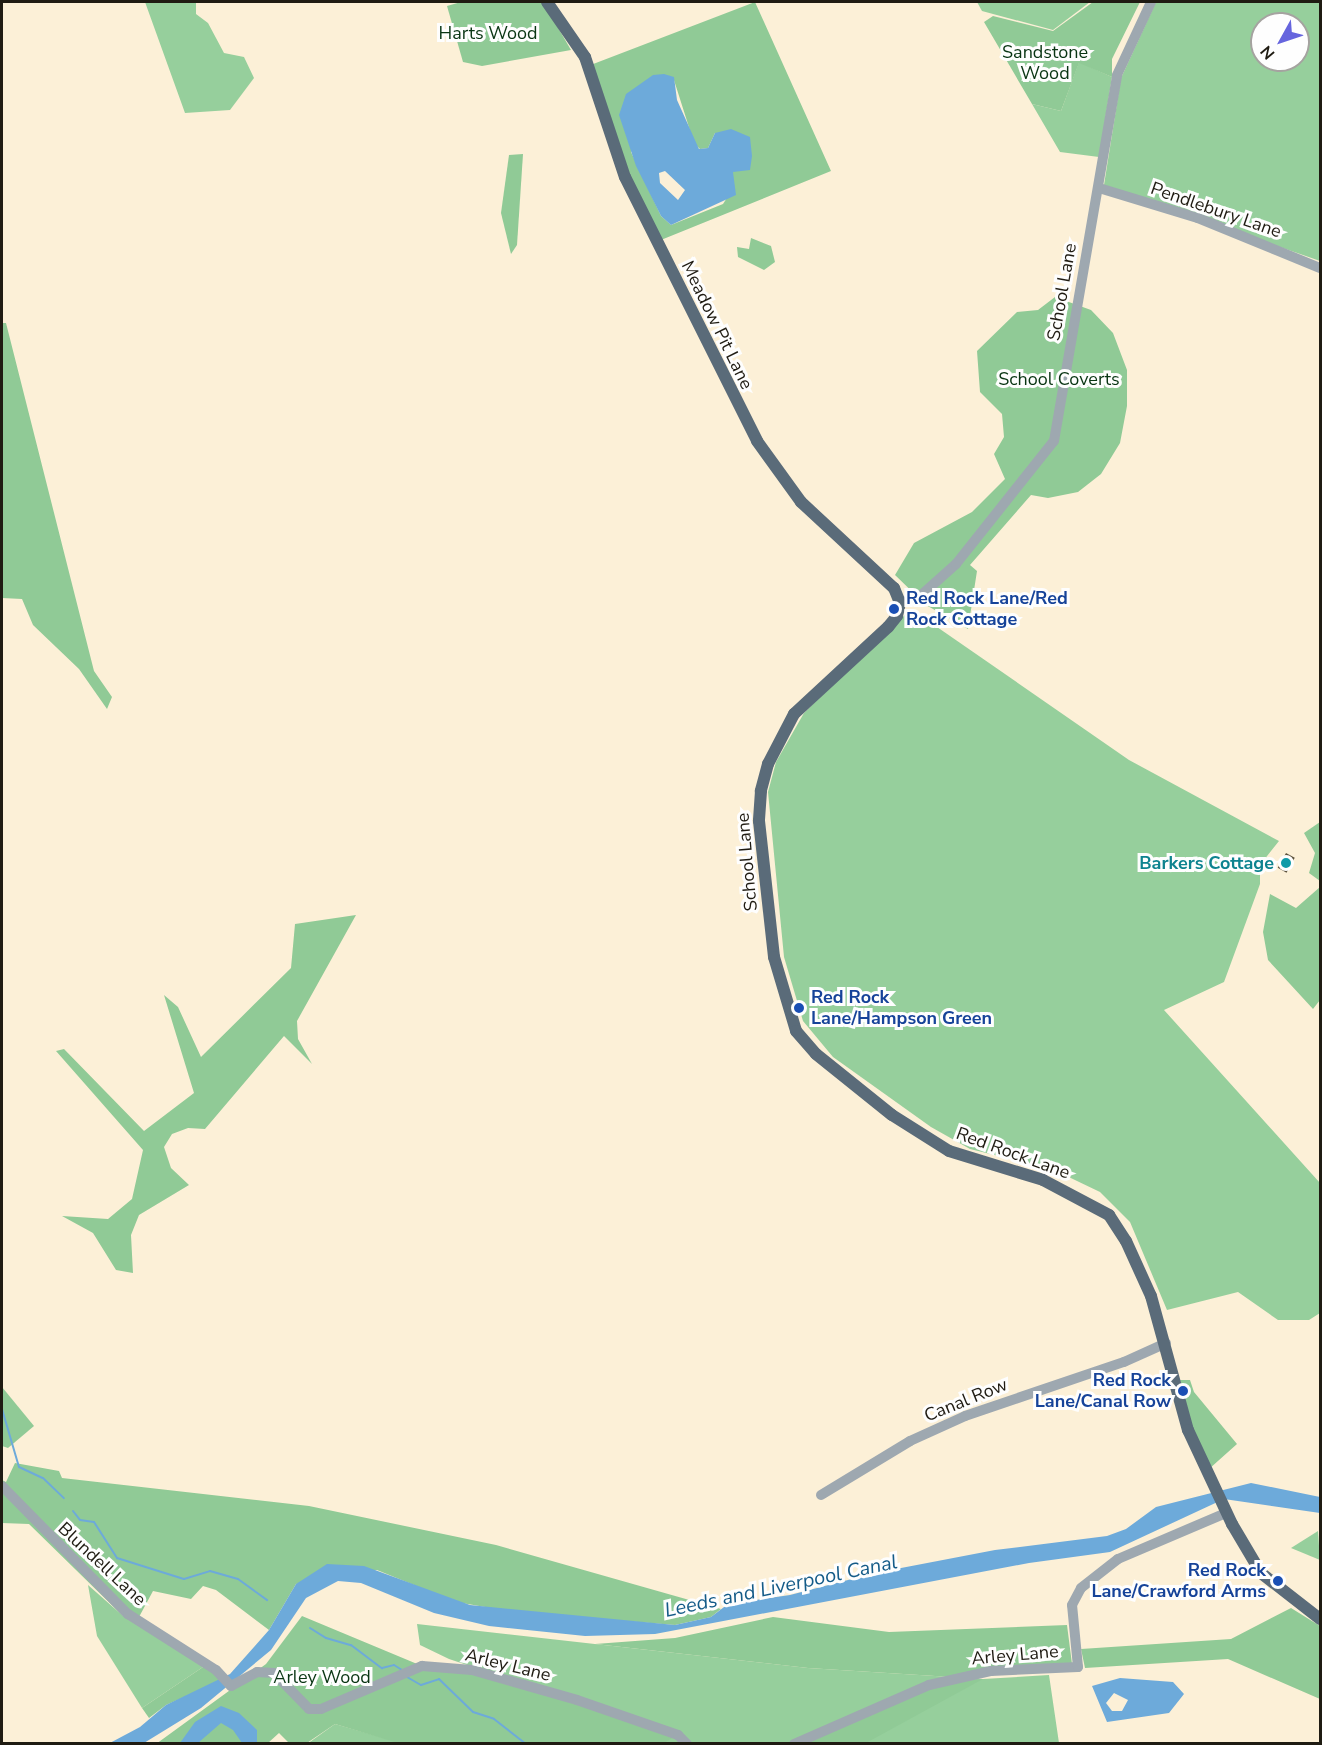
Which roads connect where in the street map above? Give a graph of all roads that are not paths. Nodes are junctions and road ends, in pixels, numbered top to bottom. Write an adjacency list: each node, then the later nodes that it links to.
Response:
1 (547, 2): 5 (main road, Meadow Pit Lane)
2 (1151, 2): 3 (street, School Lane)
3 (1099, 188): 4 (street, Pendlebury Lane); 5 (street, School Lane)
4 (1320, 268)
5 (900, 603): 6 (main road, School Lane)
6 (796, 1031): 7 (main road, Red Rock Lane)
7 (1166, 1343): 9 (street, Canal Row); 10 (main road, Red Rock Lane)
8 (2, 1486): 12 (street, Blundell Lane)
9 (821, 1495)
10 (1222, 1503): 11 (main road, Red Rock Lane); 14 (street, Arley Lane)
11 (1320, 1619)
12 (231, 1686): 13 (street, Arley Lane)
13 (687, 1743)
14 (794, 1743)

